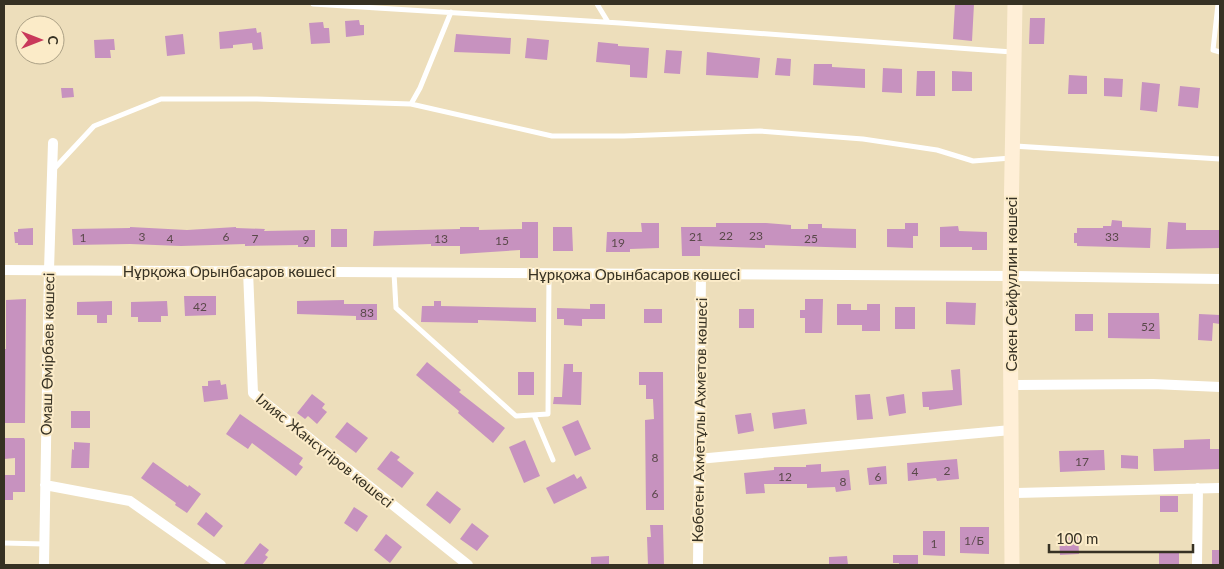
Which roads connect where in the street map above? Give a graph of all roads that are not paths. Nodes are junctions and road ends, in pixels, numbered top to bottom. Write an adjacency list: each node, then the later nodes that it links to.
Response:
1 (314, 4): 2 (lane)
2 (332, 4): 6 (lane)
3 (597, 4): 7 (lane)
4 (1015, 4): 8 (street, Сәкен Сейфуллин көшесі)
5 (1218, 4): 9 (lane)
6 (451, 12): 7 (lane); 10 (lane)
7 (608, 22): 8 (lane)
8 (1015, 52): 12 (street, Сәкен Сейфуллин көшесі)
9 (1220, 52)
10 (411, 104): 12 (lane); 14 (lane)
11 (53, 143): 14 (street, Омаш Өмірбаев көшесі)
12 (1012, 152): 13 (lane); 21 (street, Сәкен Сейфуллин көшесі)
13 (1220, 159)
14 (52, 170): 16 (street, Омаш Өмірбаев көшесі)
15 (4, 270): 16 (street, Нұрқожа Орынбасаров көшесі)
16 (49, 270): 17 (street, Нұрқожа Орынбасаров көшесі); 29 (street, Омаш Өмірбаев көшесі)
17 (248, 271): 18 (street, Нұрқожа Орынбасаров көшесі); 37 (street, Ілияс Жансүгіров көшесі)
18 (394, 272): 19 (street, Нұрқожа Орынбасаров көшесі); 25 (lane)
19 (549, 273): 20 (street, Нұрқожа Орынбасаров көшесі); 25 (lane)
20 (701, 274): 21 (street, Нұрқожа Орынбасаров көшесі); 27 (street, Көбеген Ахметұлы Ахметов көшесі)
21 (1010, 276): 22 (street, Нұрқожа Орынбасаров көшесі); 23 (street, Сәкен Сейфуллин көшесі)
22 (1220, 279)
23 (1011, 386): 24 (street); 26 (street, Сәкен Сейфуллин көшесі)
24 (1220, 387)
25 (534, 415): 28 (lane)
26 (1011, 430): 27 (street); 32 (street, Сәкен Сейфуллин көшесі)
27 (698, 459): 38 (street, Көбеген Ахметұлы Ахметов көшесі)
28 (553, 460)
29 (45, 485): 34 (street, Омаш Өмірбаев көшесі); 36 (street)
30 (1198, 488): 31 (street); 32 (street); 40 (street)
31 (1220, 488)
32 (1011, 493): 39 (street, Сәкен Сейфуллин көшесі)
33 (4, 544): 34 (lane)
34 (44, 544): 35 (street, Омаш Өмірбаев көшесі)
35 (44, 565)
36 (221, 565)
37 (468, 565)
38 (698, 565)
39 (1012, 565)
40 (1197, 565)

